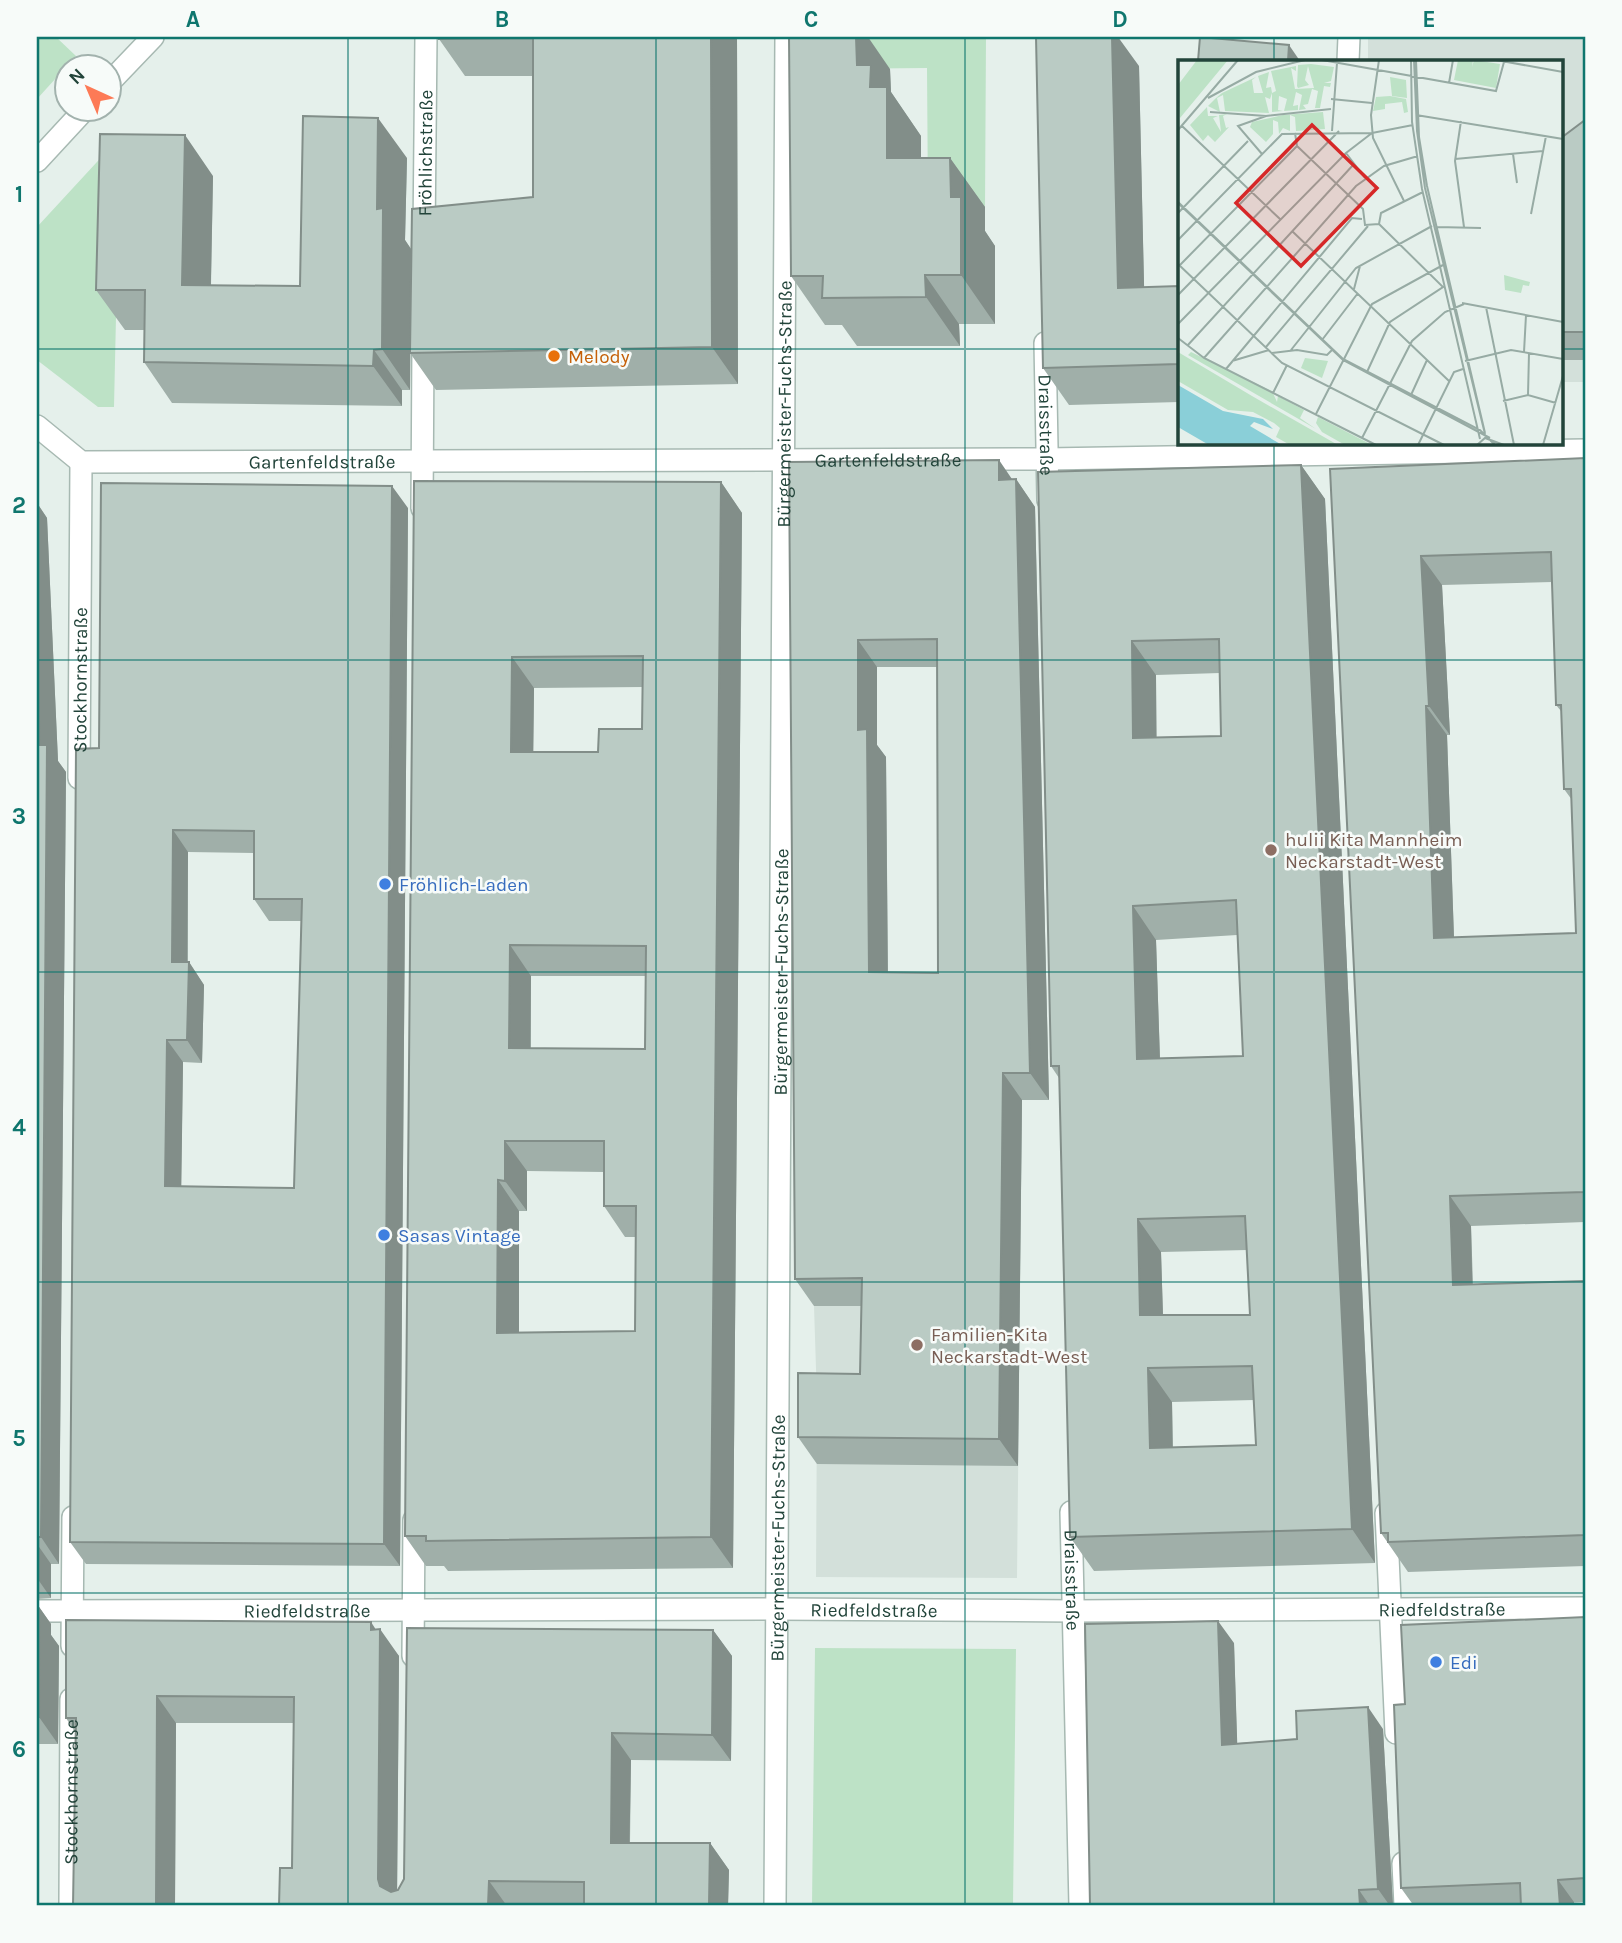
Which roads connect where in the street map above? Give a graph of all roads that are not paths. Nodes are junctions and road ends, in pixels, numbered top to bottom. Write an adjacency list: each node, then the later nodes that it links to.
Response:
1 (153, 37): 6 (street)
2 (426, 37): 9 (street, Fröhlichstraße)
3 (786, 37): 15 (street, Bürgermeister-Fuchs-Straße)
4 (1349, 37): 5 (street)
5 (1348, 60)
6 (122, 69)
7 (73, 122): 8 (street)
8 (37, 161)
9 (424, 256)
10 (1044, 323): 16 (street, Draisstraße)
11 (424, 324): 17 (street)
12 (37, 426): 18 (street)
13 (1335, 448): 14 (street, Gartenfeldstraße); 16 (street, Gartenfeldstraße); 19 (street)
14 (1585, 450)
15 (783, 458): 16 (street, Gartenfeldstraße); 17 (street, Gartenfeldstraße); 28 (street, Bürgermeister-Fuchs-Straße)
16 (1047, 459): 20 (street, Draisstraße)
17 (422, 461): 18 (street, Gartenfeldstraße); 21 (street)
18 (81, 462): 22 (street, Stockhornstraße)
19 (1337, 481)
20 (1049, 514)
21 (422, 530)
22 (79, 797)
23 (1071, 1486): 33 (street, Draisstraße)
24 (1385, 1498): 29 (street)
25 (414, 1499): 30 (street)
26 (73, 1501): 32 (street, Stockhornstraße)
27 (1585, 1608): 29 (street, Riedfeldstraße)
28 (776, 1609): 30 (street, Riedfeldstraße); 33 (street, Riedfeldstraße); 38 (street, Bürgermeister-Fuchs-Straße)
29 (1391, 1609): 33 (street, Riedfeldstraße); 35 (street)
30 (413, 1610): 32 (street, Riedfeldstraße); 34 (street)
31 (37, 1611): 32 (street, Riedfeldstraße)
32 (72, 1611): 37 (street, Stockhornstraße)
33 (1074, 1611): 39 (street, Draisstraße)
34 (412, 1678)
35 (1398, 1758)
36 (1402, 1839): 40 (street)
37 (70, 1906)
38 (775, 1906)
39 (1080, 1906)
40 (1405, 1906)

